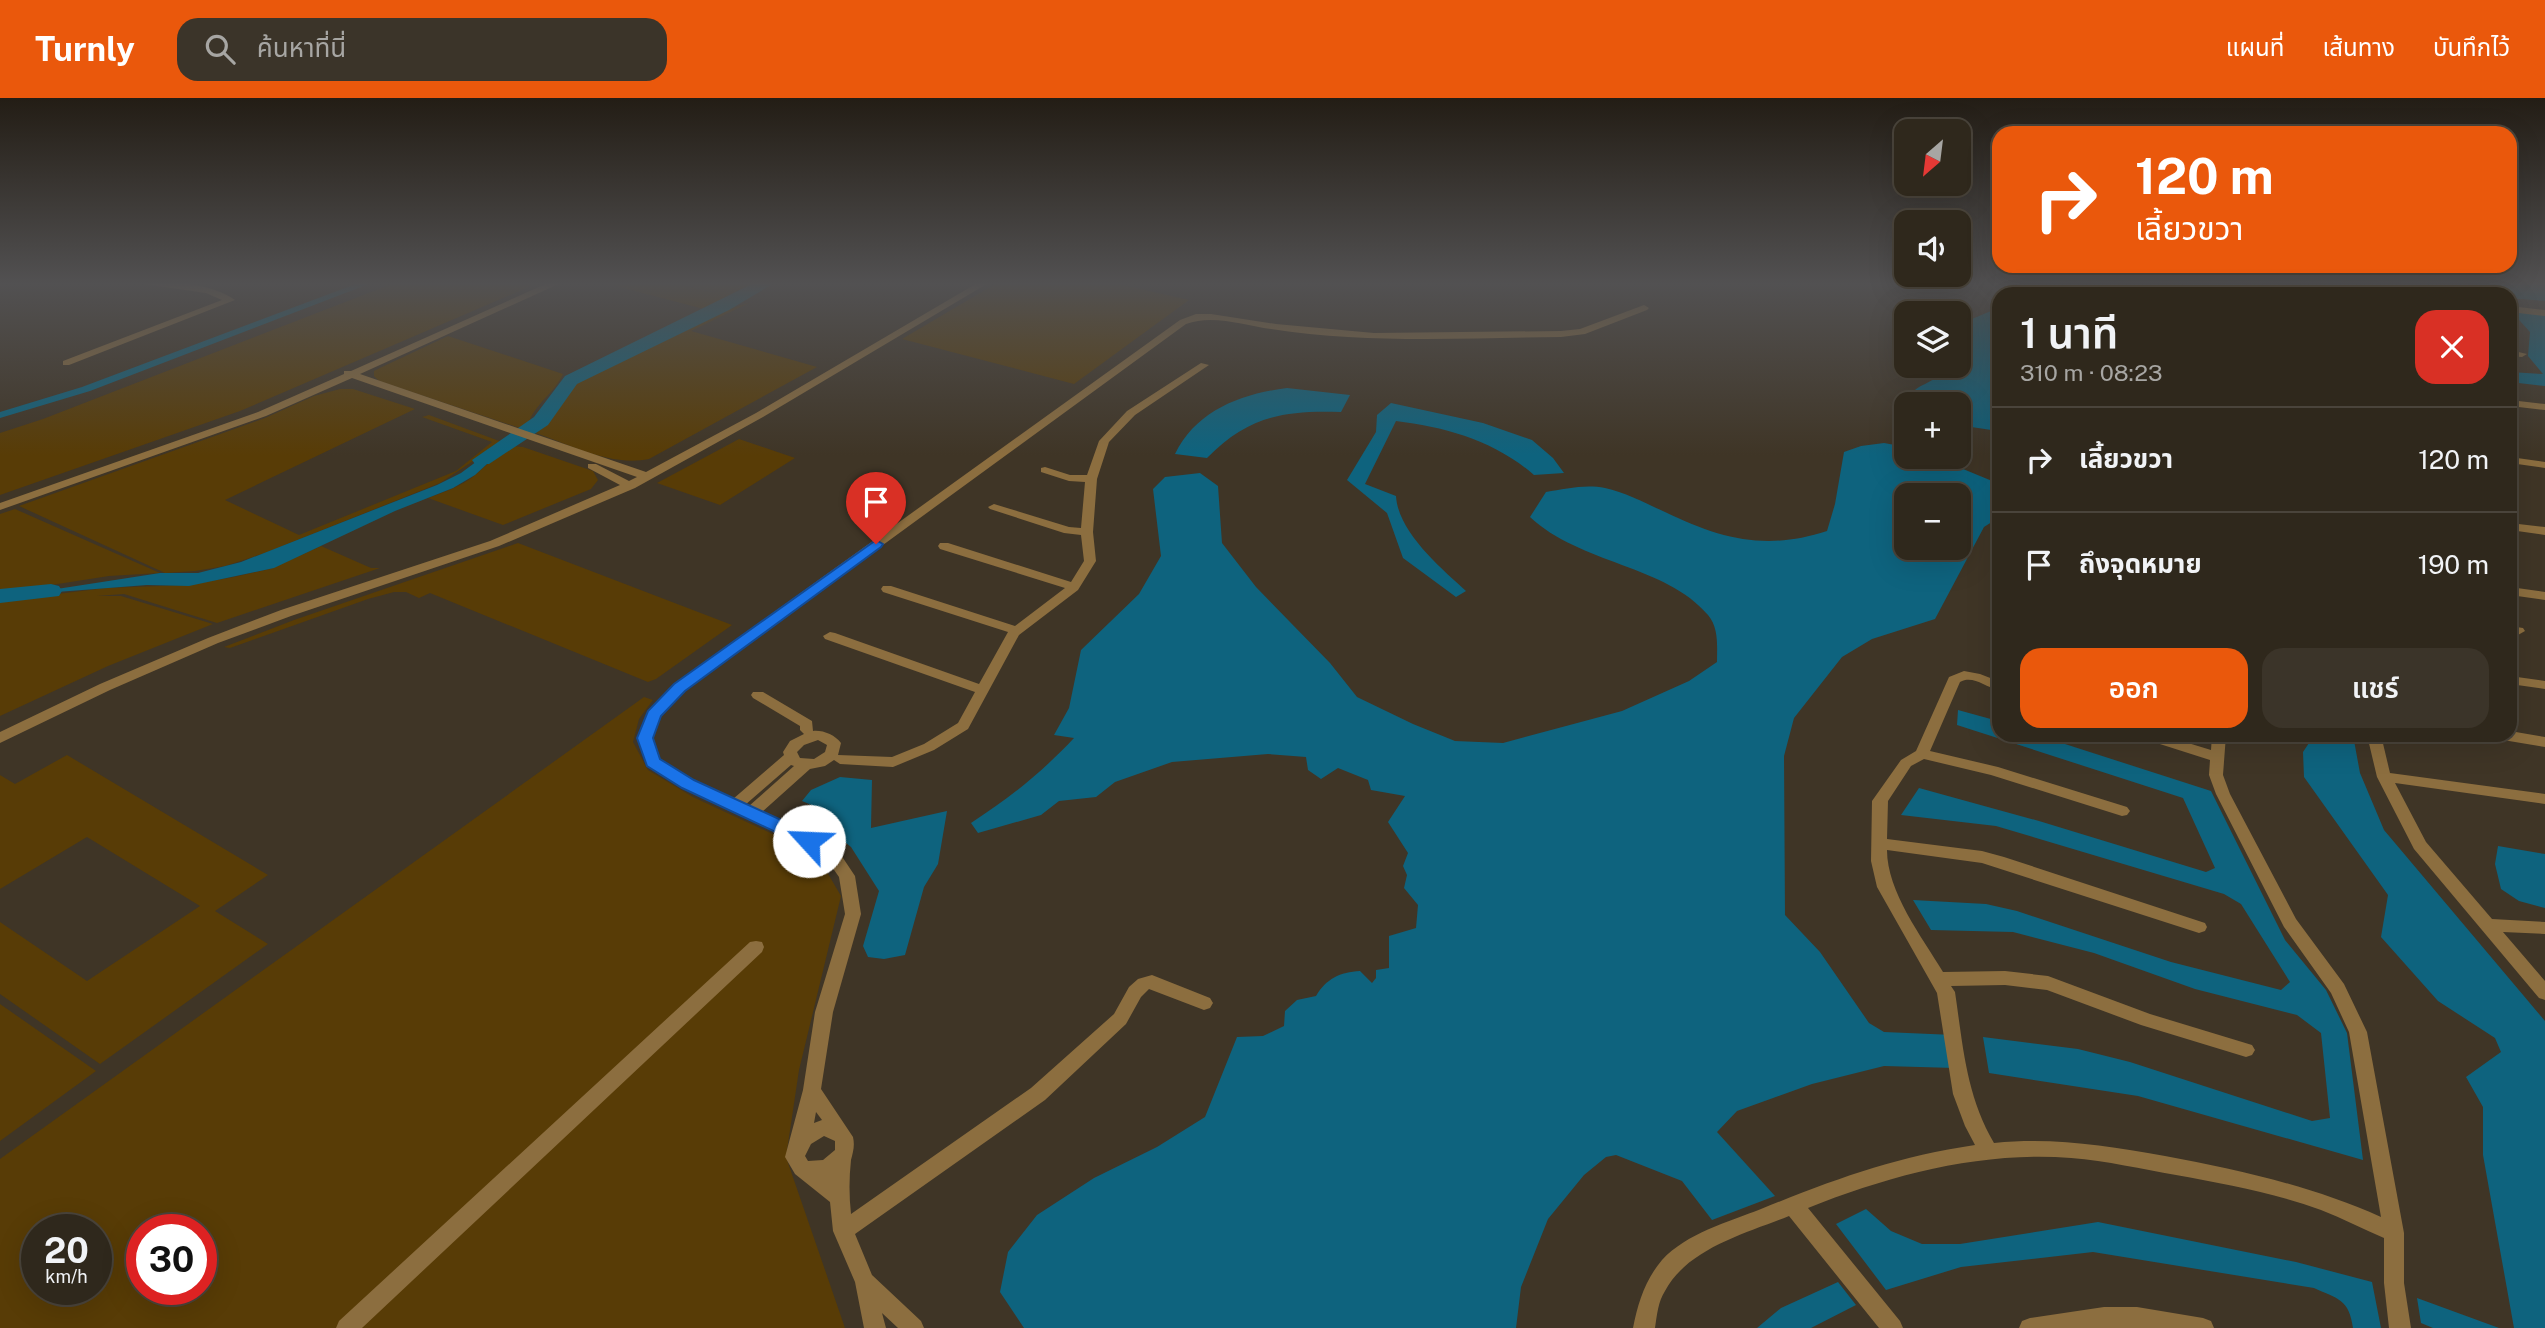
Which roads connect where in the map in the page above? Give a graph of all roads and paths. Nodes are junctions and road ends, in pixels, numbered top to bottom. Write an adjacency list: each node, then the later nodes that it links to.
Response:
1 (127, 339): 9 (street)
2 (418, 339): 11 (street)
3 (424, 339): 11 (street)
4 (876, 339): 18 (street)
5 (889, 339): 18 (street)
6 (1158, 339): 54 (street)
7 (2517, 354): 8 (street)
8 (2522, 354)
9 (66, 363)
10 (1204, 365): 19 (street)
11 (341, 375): 14 (street); 21 (street); 22 (street)
12 (2517, 404): 13 (street)
13 (2545, 407)
14 (526, 439): 18 (street); 20 (street)
15 (2517, 461): 16 (street)
16 (2545, 465)
17 (1045, 470): 19 (street)
18 (643, 475): 20 (street)
19 (1091, 479): 26 (street)
20 (627, 484): 39 (street); 42 (street)
21 (0, 499)
22 (0, 507)
23 (994, 507): 26 (street)
24 (2517, 528): 25 (street)
25 (2545, 531)
26 (1087, 532): 28 (street)
27 (944, 546): 28 (street)
28 (1074, 587): 32 (street)
29 (887, 589): 32 (street)
30 (2517, 592): 31 (street)
31 (2545, 596)
32 (1017, 631): 37 (street)
33 (830, 636): 37 (street)
34 (2517, 681): 36 (street)
35 (1992, 684): 48 (street)
36 (2545, 685)
37 (984, 690): 47 (street)
38 (758, 695): 40 (street)
39 (0, 728)
40 (808, 736): 47 (street); 49 (street)
41 (2517, 737): 43 (street)
42 (0, 738)
43 (2545, 741)
44 (2168, 742): 50 (street)
45 (2218, 742): 50 (street)
46 (2376, 742): 52 (street)
47 (837, 753): 51 (street)
48 (1922, 754): 55 (street); 57 (street)
49 (791, 757): 51 (street); 54 (street)
50 (2216, 757): 75 (street)
51 (814, 763): 56 (street)
52 (2384, 777): 53 (street); 58 (street)
53 (2545, 799)
54 (734, 806): 56 (street)
55 (2122, 811)
56 (751, 813): 66 (street)
57 (1881, 844): 59 (street); 62 (street)
58 (2486, 925): 60 (street); 63 (street)
59 (2199, 927)
60 (2545, 928)
61 (756, 947): 77 (street)
62 (1940, 979): 65 (street); 69 (street)
63 (2545, 993)
64 (1204, 1003): 74 (street)
65 (2245, 1050)
66 (812, 1090): 67 (street); 68 (street)
67 (839, 1132): 68 (street); 70 (street)
68 (800, 1141): 71 (street)
69 (1990, 1153): 73 (street); 75 (street)
70 (842, 1157): 71 (street); 72 (street)
71 (802, 1168): 72 (street)
72 (839, 1198): 74 (street)
73 (1793, 1205): 80 (street); 81 (street)
74 (843, 1231): 76 (street)
75 (2394, 1233): 84 (street)
76 (865, 1282): 78 (street); 79 (street)
77 (348, 1328)
78 (875, 1328)
79 (913, 1328)
80 (1644, 1328)
81 (1892, 1328)
82 (2030, 1328): 83 (street)
83 (2203, 1328)
84 (2400, 1328)

